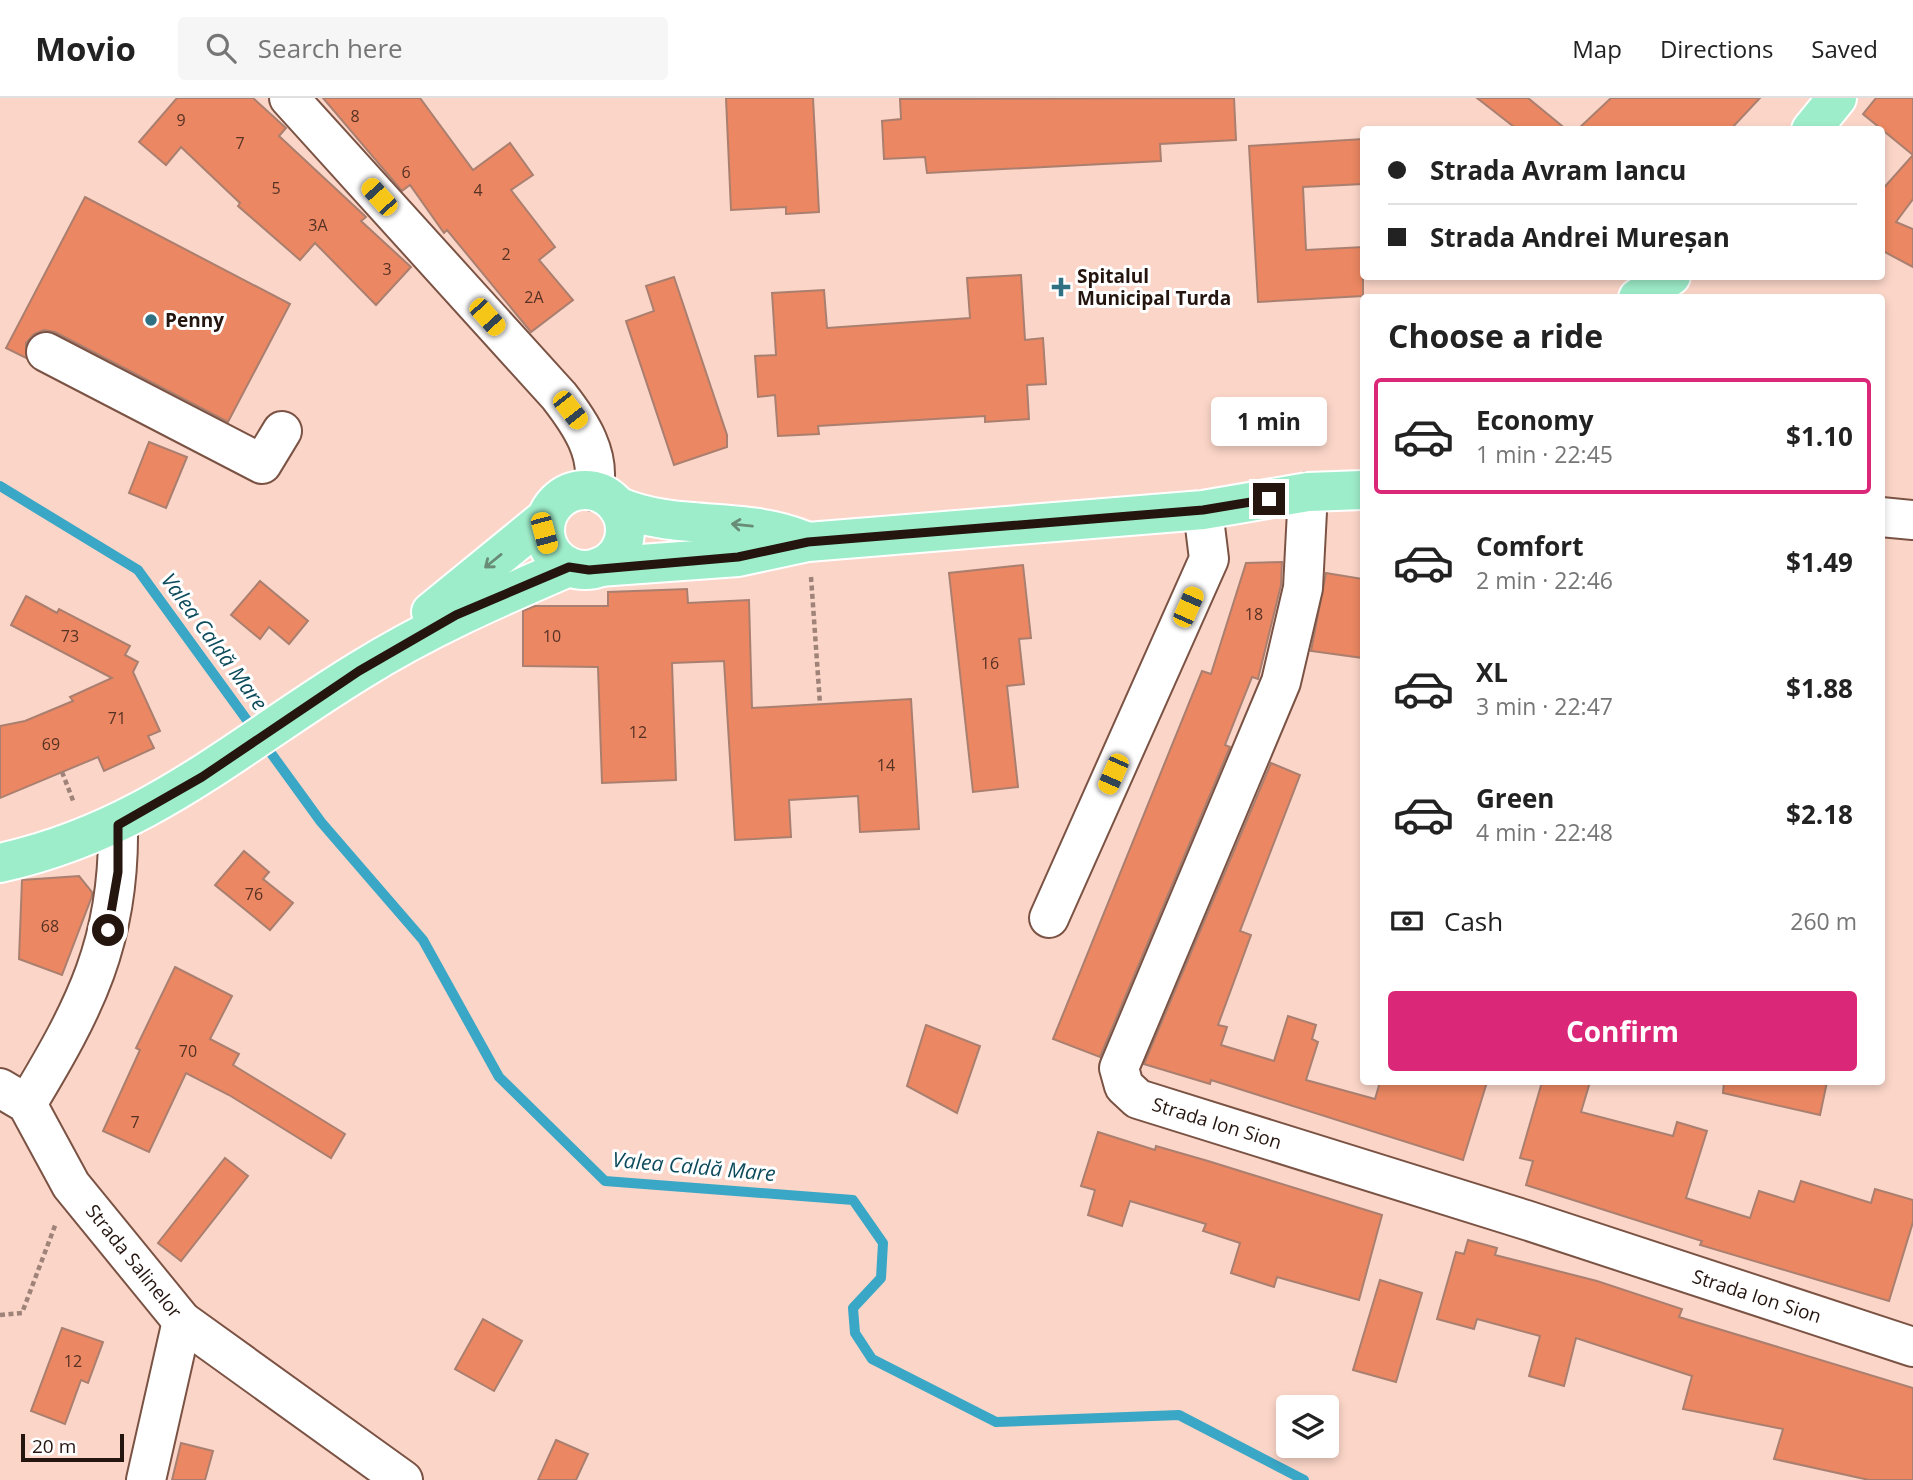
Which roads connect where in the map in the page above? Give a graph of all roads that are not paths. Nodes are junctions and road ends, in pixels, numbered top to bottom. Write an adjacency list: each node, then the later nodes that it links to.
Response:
1 (289, 98): 11 (street)
2 (1837, 98): 3 (main road)
3 (1814, 126)
4 (1667, 280): 5 (main road)
5 (1644, 294)
6 (46, 352): 7 (street)
7 (282, 431)
8 (1360, 467): 10 (main road)
9 (1360, 490): 10 (main road)
10 (1297, 494): 12 (main road); 24 (street, Strada Ion Sion)
11 (605, 498): 14 (main road); 16 (main road, one-way to 11); 17 (main road)
12 (1203, 510): 16 (main road); 21 (street)
13 (1885, 517): 15 (street)
14 (546, 519): 17 (main road); 18 (main road, one-way to 18)
15 (1913, 520)
16 (808, 542): 17 (main road)
17 (584, 567): 18 (main road)
18 (359, 671): 19 (main road)
19 (118, 825): 20 (main road); 22 (street)
20 (0, 863)
21 (1049, 918)
22 (13, 1096): 23 (street, Strada Salinelor)
23 (182, 1321): 25 (street); 26 (street, Strada Salinelor)
24 (1913, 1347)
25 (146, 1480)
26 (403, 1480)

